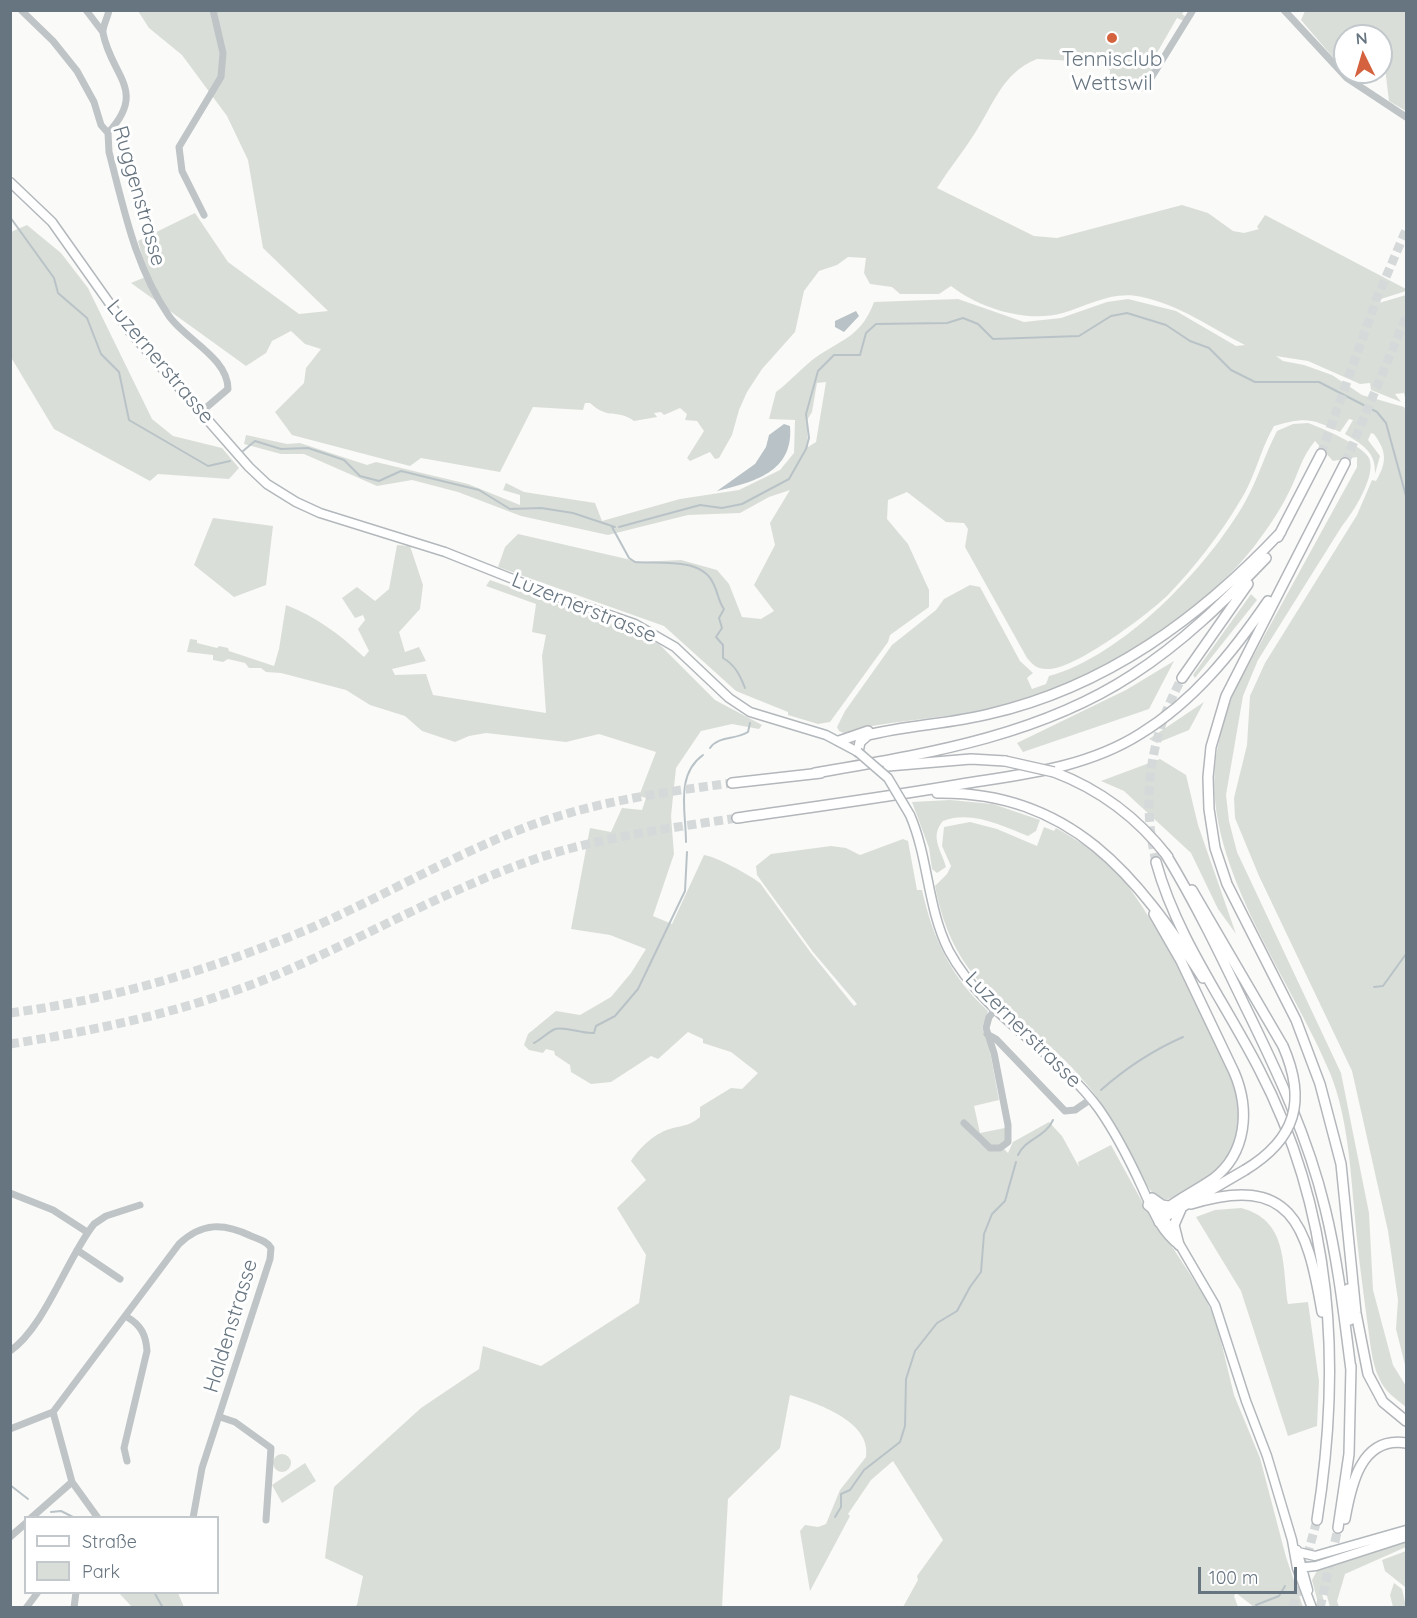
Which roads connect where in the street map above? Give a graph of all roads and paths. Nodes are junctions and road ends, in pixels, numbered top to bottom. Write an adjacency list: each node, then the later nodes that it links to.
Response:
1 (21, 10): 10 (street, Ruggenstrasse)
2 (86, 10): 7 (street)
3 (109, 10): 7 (street)
4 (213, 10): 12 (street)
5 (1193, 10): 8 (street)
6 (1284, 10): 9 (street)
7 (102, 31): 10 (street)
8 (1141, 88)
9 (1407, 117)
10 (108, 133): 13 (street, Ruggenstrasse)
11 (10, 182): 13 (main road, Luzernerstrasse)
12 (204, 215)
13 (201, 412): 21 (main road, Luzernerstrasse)
14 (1321, 454): 16 (highway)
15 (1346, 463): 17 (highway)
16 (1281, 532): 18 (highway); 20 (highway)
17 (1302, 548): 25 (highway); 34 (highway)
18 (1266, 558): 19 (highway); 23 (highway)
19 (1182, 678)
20 (885, 731): 21 (highway); 22 (highway)
21 (839, 741): 22 (main road, Luzernerstrasse)
22 (858, 752): 30 (main road, Luzernerstrasse, bridge)
23 (815, 773): 24 (highway); 27 (highway, bridge)
24 (732, 783)
25 (908, 794): 26 (highway); 29 (highway)
26 (737, 818)
27 (1165, 853): 38 (highway, bridge); 50 (highway)
28 (1156, 862): 32 (highway)
29 (1128, 874): 32 (highway); 40 (highway)
30 (996, 1009): 31 (street); 33 (main road, Luzernerstrasse)
31 (987, 1034): 33 (street); 35 (street)
32 (1242, 1038): 49 (highway)
33 (1091, 1099): 37 (main road, Luzernerstrasse)
34 (1327, 1111): 50 (highway); 53 (highway)
35 (964, 1123)
36 (10, 1193): 43 (street)
37 (1150, 1202): 40 (highway); 42 (highway)
38 (1191, 1204): 41 (highway); 49 (highway)
39 (140, 1205): 43 (street)
40 (1169, 1206): 42 (highway)
41 (1181, 1209): 42 (highway); 44 (highway)
42 (1161, 1217): 44 (main road)
43 (87, 1232): 45 (street)
44 (1179, 1245): 67 (main road)
45 (76, 1250): 46 (street); 48 (street)
46 (120, 1279)
47 (127, 1317): 51 (street, Haldenstrasse); 52 (street, Haldenstrasse); 56 (street)
48 (10, 1351)
49 (1331, 1364): 62 (highway)
50 (1351, 1370): 55 (highway)
51 (53, 1412): 54 (street); 57 (street)
52 (220, 1417): 60 (street, Haldenstrasse); 61 (street)
53 (1407, 1421)
54 (10, 1429)
55 (1407, 1443)
56 (127, 1461)
57 (72, 1482): 58 (street); 59 (street)
58 (33, 1516)
59 (98, 1516)
60 (193, 1516)
61 (266, 1520)
62 (1317, 1520)
63 (24, 1525): 66 (street)
64 (1407, 1530): 69 (main road)
65 (1407, 1536): 70 (main road)
66 (10, 1537)
67 (1292, 1540): 68 (main road); 71 (main road)
68 (1298, 1552): 69 (main road); 71 (main road)
69 (1332, 1552): 71 (main road)
70 (1316, 1566): 71 (main road); 73 (main road)
71 (1301, 1567): 73 (main road)
72 (37, 1594): 74 (street)
73 (1309, 1596): 75 (main road)
74 (26, 1608)
75 (1312, 1608)

